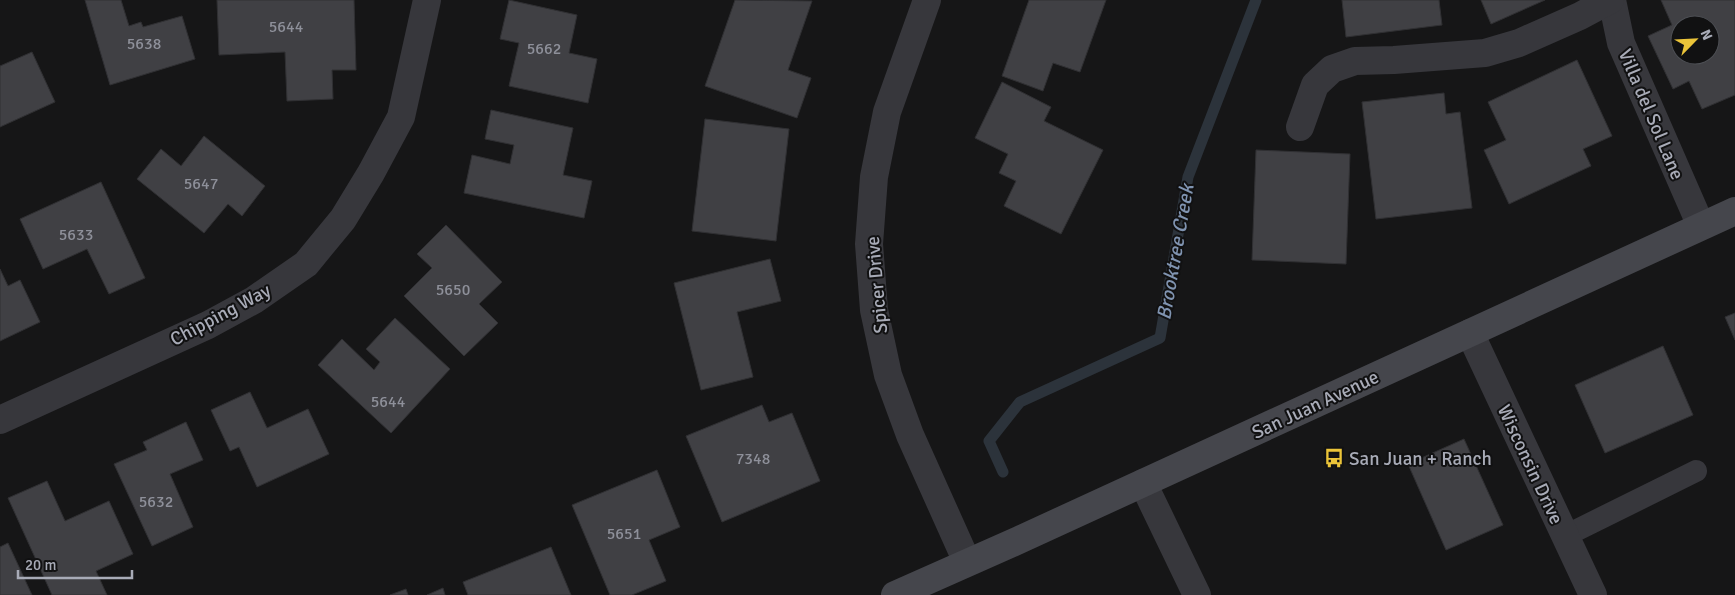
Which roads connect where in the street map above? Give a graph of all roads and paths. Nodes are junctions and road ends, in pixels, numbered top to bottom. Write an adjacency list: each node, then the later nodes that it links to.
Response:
1 (427, 0): 8 (street, Chipping Way)
2 (927, 0): 12 (street, Spicer Drive)
3 (1611, 0): 4 (street, Villa del Sol Lane); 6 (street, Villa del Sol Lane)
4 (1300, 127)
5 (1735, 211): 6 (main road, San Juan Avenue)
6 (1701, 226): 7 (main road, San Juan Avenue)
7 (1470, 333): 10 (main road, San Juan Avenue); 11 (street, Wisconsin Drive)
8 (0, 420)
9 (1696, 471): 11 (lane)
10 (1143, 483): 12 (main road, San Juan Avenue); 14 (street)
11 (1565, 536): 15 (street, Wisconsin Drive)
12 (966, 562): 13 (main road, San Juan Avenue)
13 (895, 595)
14 (1197, 595)
15 (1593, 595)

